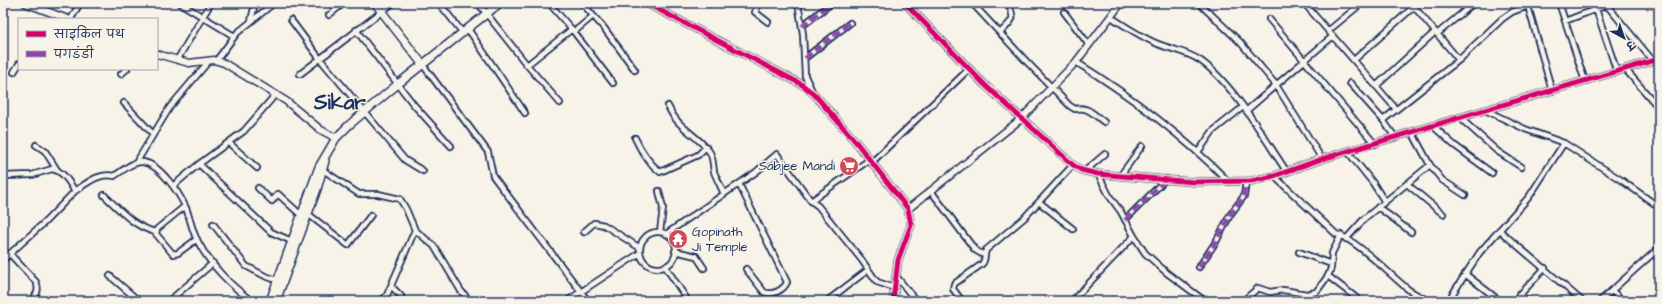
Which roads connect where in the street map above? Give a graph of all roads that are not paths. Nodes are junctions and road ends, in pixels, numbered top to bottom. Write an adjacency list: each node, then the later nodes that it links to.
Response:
1 (25, 3): 43 (street)
2 (80, 3): 44 (street)
3 (180, 3): 41 (street)
4 (211, 3): 41 (street)
5 (254, 3): 47 (street)
6 (274, 3): 47 (street)
7 (344, 3): 38 (street)
8 (375, 3): 36 (main road)
9 (393, 3): 36 (street)
10 (439, 3): 54 (street)
11 (478, 3): 39 (street)
12 (500, 3): 39 (main road)
13 (549, 3): 55 (street)
14 (582, 3): 40 (street)
15 (646, 3): 34 (street)
16 (660, 3): 34 (street)
17 (759, 3): 49 (street)
18 (798, 3): 51 (street)
19 (905, 3): 75 (street)
20 (972, 3): 56 (street)
21 (1008, 3): 56 (street)
22 (1121, 3): 42 (street)
23 (1199, 3): 87 (street)
24 (1304, 3): 53 (street)
25 (1362, 3): 53 (street)
26 (1418, 3): 32 (street)
27 (1474, 3): 57 (street)
28 (1521, 3): 33 (street)
29 (1559, 3): 48 (street)
30 (1606, 4): 35 (street); 68 (street)
31 (829, 5): 51 (street)
32 (1412, 5): 57 (street); 66 (street)
33 (1528, 5): 67 (street); 90 (street)
34 (655, 8): 92 (street)
35 (1596, 9): 48 (street); 80 (street)
36 (381, 11): 52 (street); 72 (main road)
37 (1064, 12): 60 (street)
38 (329, 14)
39 (486, 14): 54 (main road); 73 (street)
40 (593, 16): 55 (street); 78 (street)
41 (202, 17): 58 (street); 64 (street)
42 (1111, 17): 60 (street); 97 (street)
43 (65, 18)
44 (72, 18)
45 (1269, 19): 65 (street)
46 (291, 20): 63 (street)
47 (252, 21): 58 (street)
48 (1565, 21): 83 (street)
49 (768, 22)
50 (850, 23): 62 (street)
51 (802, 26): 62 (street)
52 (356, 30): 63 (street); 86 (street)
53 (1328, 30): 59 (street)
54 (465, 31): 72 (main road); 101 (street)
55 (573, 31): 73 (street); 84 (street)
56 (1000, 33): 89 (street)
57 (1436, 33): 67 (street); 88 (street)
58 (234, 36): 70 (street)
59 (1333, 36): 65 (street); 66 (street)
60 (1089, 45): 71 (street)
61 (158, 54): 64 (street)
62 (805, 58): 92 (street)
63 (320, 59): 82 (street); 100 (street)
64 (177, 60): 69 (street)
65 (1304, 60): 87 (street); 114 (street)
66 (1354, 60): 88 (street)
67 (1458, 60): 98 (street)
68 (1656, 60): 76 (street)
69 (209, 61): 70 (street); 108 (street)
70 (216, 61): 91 (street)
71 (1076, 62): 89 (street); 119 (street)
72 (423, 65): 86 (main road); 205 (street)
73 (527, 65): 94 (street)
74 (18, 66): 79 (street)
75 (969, 69): 103 (street); 124 (street)
76 (1625, 69): 80 (street); 96 (street)
77 (126, 70): 81 (street)
78 (634, 70)
79 (14, 72)
80 (1617, 72): 83 (street)
81 (121, 74)
82 (300, 74)
83 (1585, 81): 90 (street)
84 (613, 83)
85 (1350, 83): 104 (street)
86 (398, 84): 100 (main road); 116 (street)
87 (1276, 85): 97 (street); 123 (street)
88 (1376, 86): 98 (street)
89 (1052, 87): 103 (street); 105 (street)
90 (1552, 91): 99 (street)
91 (276, 94): 110 (street); 112 (street)
92 (814, 94): 124 (street)
93 (124, 103): 108 (street)
94 (560, 103)
95 (668, 106): 118 (street)
96 (1659, 108)
97 (1245, 109): 119 (street); 135 (street)
98 (1396, 109): 104 (street)
99 (1485, 110): 102 (street); 113 (street)
100 (365, 112): 110 (main road); 133 (street)
101 (525, 112)
102 (1460, 118): 106 (street); 129 (street)
103 (1021, 119): 128 (street); 150 (street)
104 (1383, 120): 109 (street)
105 (1104, 122)
106 (1433, 126): 107 (street); 136 (street)
107 (1412, 132): 109 (street); 127 (street)
108 (153, 134): 125 (street)
109 (1395, 137): 114 (street)
110 (336, 138): 121 (main road)
111 (635, 138): 118 (street)
112 (229, 143): 126 (street); 130 (street)
113 (1564, 143): 159 (street); 168 (street)
114 (1375, 144): 120 (street)
115 (36, 145): 131 (street)
116 (451, 146)
117 (1142, 146): 139 (street)
118 (706, 147): 151 (street)
119 (1198, 152): 142 (street)
120 (1348, 152): 123 (street); 156 (street)
121 (327, 153): 132 (main road); 163 (main road)
122 (1105, 154): 134 (street)
123 (1322, 159): 135 (street)
124 (870, 161): 154 (street); 160 (street)
125 (136, 163): 146 (street); 148 (street)
126 (200, 164): 146 (street); 178 (street)
127 (1430, 164): 145 (street); 153 (street)
128 (1073, 165): 134 (street); 155 (street)
129 (1521, 167)
130 (258, 168)
131 (57, 170): 138 (street); 148 (street)
132 (323, 170): 163 (main road); 167 (street)
133 (423, 171)
134 (1085, 172): 137 (street)
135 (1287, 172): 140 (street)
136 (1492, 173)
137 (1098, 174): 139 (street); 164 (street)
138 (3, 176)
139 (1120, 176): 141 (street)
140 (1274, 176): 143 (street); 174 (street)
141 (1166, 179): 142 (street); 164 (street)
142 (1229, 182): 143 (street)
143 (1246, 182): 192 (street)
144 (739, 184): 151 (street); 154 (street); 195 (street)
145 (1407, 184): 156 (street); 161 (street)
146 (173, 186): 157 (street)
147 (258, 188): 163 (street)
148 (75, 191): 186 (street)
149 (659, 191): 171 (street)
150 (930, 191): 160 (street); 184 (street)
151 (724, 194): 173 (street)
152 (104, 195): 169 (street)
153 (1465, 195)
154 (811, 201): 196 (street)
155 (1039, 202): 166 (street); 184 (street)
156 (1385, 202): 158 (street)
157 (185, 206): 169 (street); 176 (street)
158 (1378, 207): 172 (street); 177 (street)
159 (1659, 207)
160 (908, 209): 199 (street)
161 (1443, 214)
162 (371, 215): 163 (street)
163 (305, 216): 178 (main road)
164 (1125, 220): 175 (street)
165 (213, 224): 201 (street)
166 (1073, 229)
167 (416, 230): 202 (street); 217 (street)
168 (1499, 230): 194 (street); 197 (street)
169 (156, 232): 176 (street)
170 (584, 232): 179 (street)
171 (660, 232): 173 (street); 179 (street)
172 (1411, 232)
173 (666, 234): 181 (street)
174 (1341, 235): 177 (street); 190 (street)
175 (1134, 236): 225 (street); 226 (street)
176 (196, 239): 189 (street)
177 (1346, 239): 228 (street)
178 (295, 242): 201 (main road)
179 (640, 248): 183 (street)
180 (1659, 248): 185 (street)
181 (676, 251): 191 (street); 193 (street)
182 (1299, 252): 190 (street)
183 (640, 253): 191 (street); 205 (street)
184 (985, 253): 224 (street)
185 (1654, 253): 187 (street); 204 (street)
186 (10, 254): 188 (street); 209 (street)
187 (1659, 258)
188 (3, 260)
189 (213, 263): 211 (street); 212 (street)
190 (1332, 264): 200 (street)
191 (666, 266): 220 (street)
192 (1199, 267)
193 (704, 268)
194 (1545, 268): 206 (street); 233 (street)
195 (746, 269)
196 (868, 270): 203 (street); 207 (street)
197 (1465, 274): 229 (street); 230 (street)
198 (110, 276): 210 (street)
199 (896, 276): 203 (street); 223 (street)
200 (1328, 276): 208 (street); 227 (street)
201 (280, 281): 213 (main road); 214 (main road)
202 (391, 286): 215 (street); 216 (street)
203 (895, 288): 222 (street)
204 (1612, 291): 234 (street); 235 (street)
205 (582, 292): 218 (street); 219 (street)
206 (1520, 294): 231 (street); 232 (street)
207 (834, 299): 221 (street)
208 (1358, 300)
209 (32, 301)
210 (140, 301)
211 (169, 301)
212 (252, 301)
213 (270, 301)
214 (276, 301)
215 (381, 301)
216 (402, 301)
217 (470, 301)
218 (567, 301)
219 (588, 301)
220 (688, 301)
221 (827, 301)
222 (893, 301)
223 (916, 301)
224 (962, 301)
225 (1072, 301)
226 (1205, 301)
227 (1244, 301)
228 (1428, 301)
229 (1448, 301)
230 (1500, 301)
231 (1514, 301)
232 (1529, 301)
233 (1582, 301)
234 (1600, 301)
235 (1623, 301)

